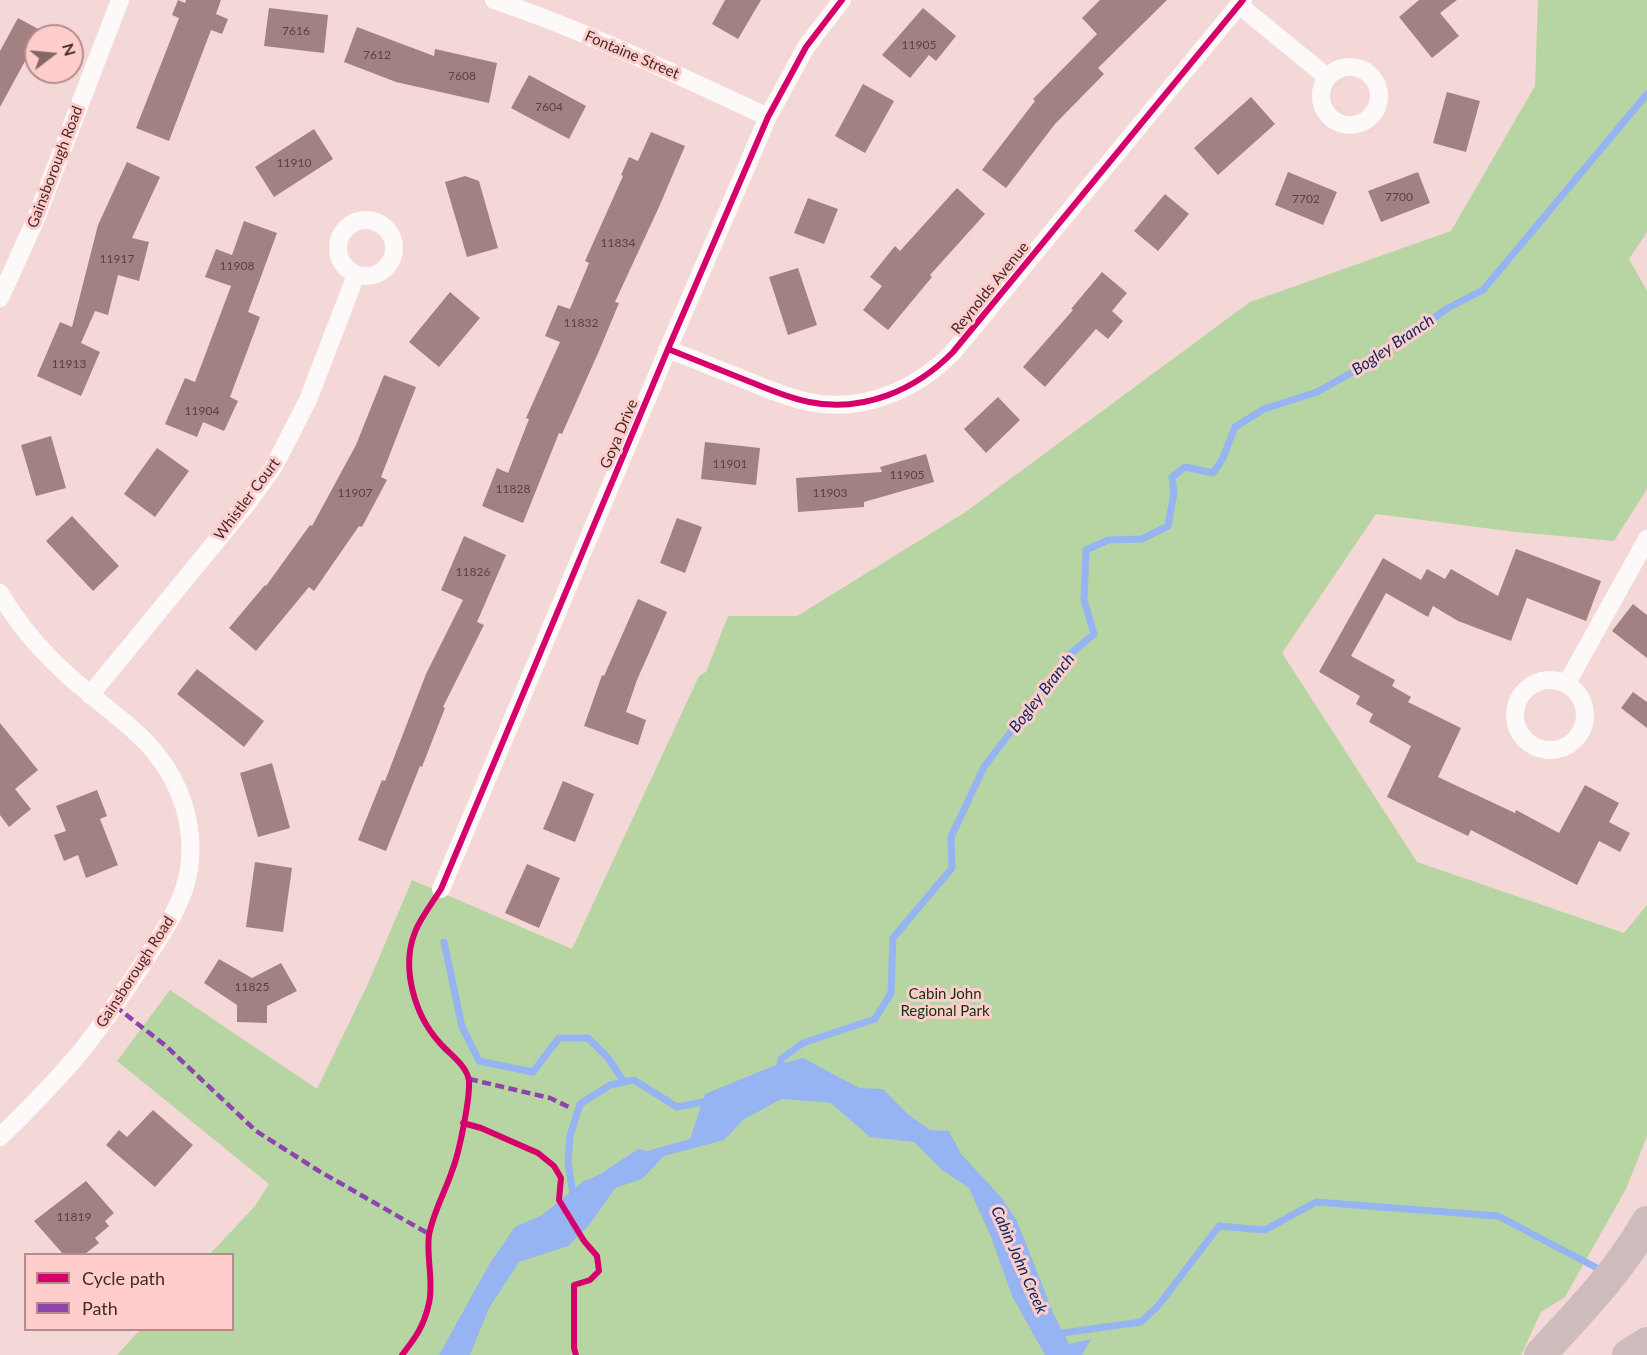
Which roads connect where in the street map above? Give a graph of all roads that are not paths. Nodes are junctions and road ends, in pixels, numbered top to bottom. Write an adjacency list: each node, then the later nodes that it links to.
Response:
1 (120, 0): 8 (street, Gainsborough Road)
2 (494, 0): 6 (street, Fontaine Street)
3 (842, 0): 6 (street, Goya Drive)
4 (1241, 2): 5 (street); 9 (street, Reynolds Avenue)
5 (1327, 77)
6 (768, 117): 9 (street, Goya Drive)
7 (356, 275): 13 (street, Whistler Court)
8 (0, 298)
9 (668, 349): 14 (street, Goya Drive)
10 (1647, 539): 12 (street)
11 (0, 593): 13 (street, Gainsborough Road)
12 (1567, 683)
13 (90, 695): 15 (street, Gainsborough Road)
14 (441, 889)
15 (0, 1137)
16 (1647, 1222): 18 (highway)
17 (1647, 1343): 19 (highway)
18 (1540, 1355)
19 (1628, 1355)

